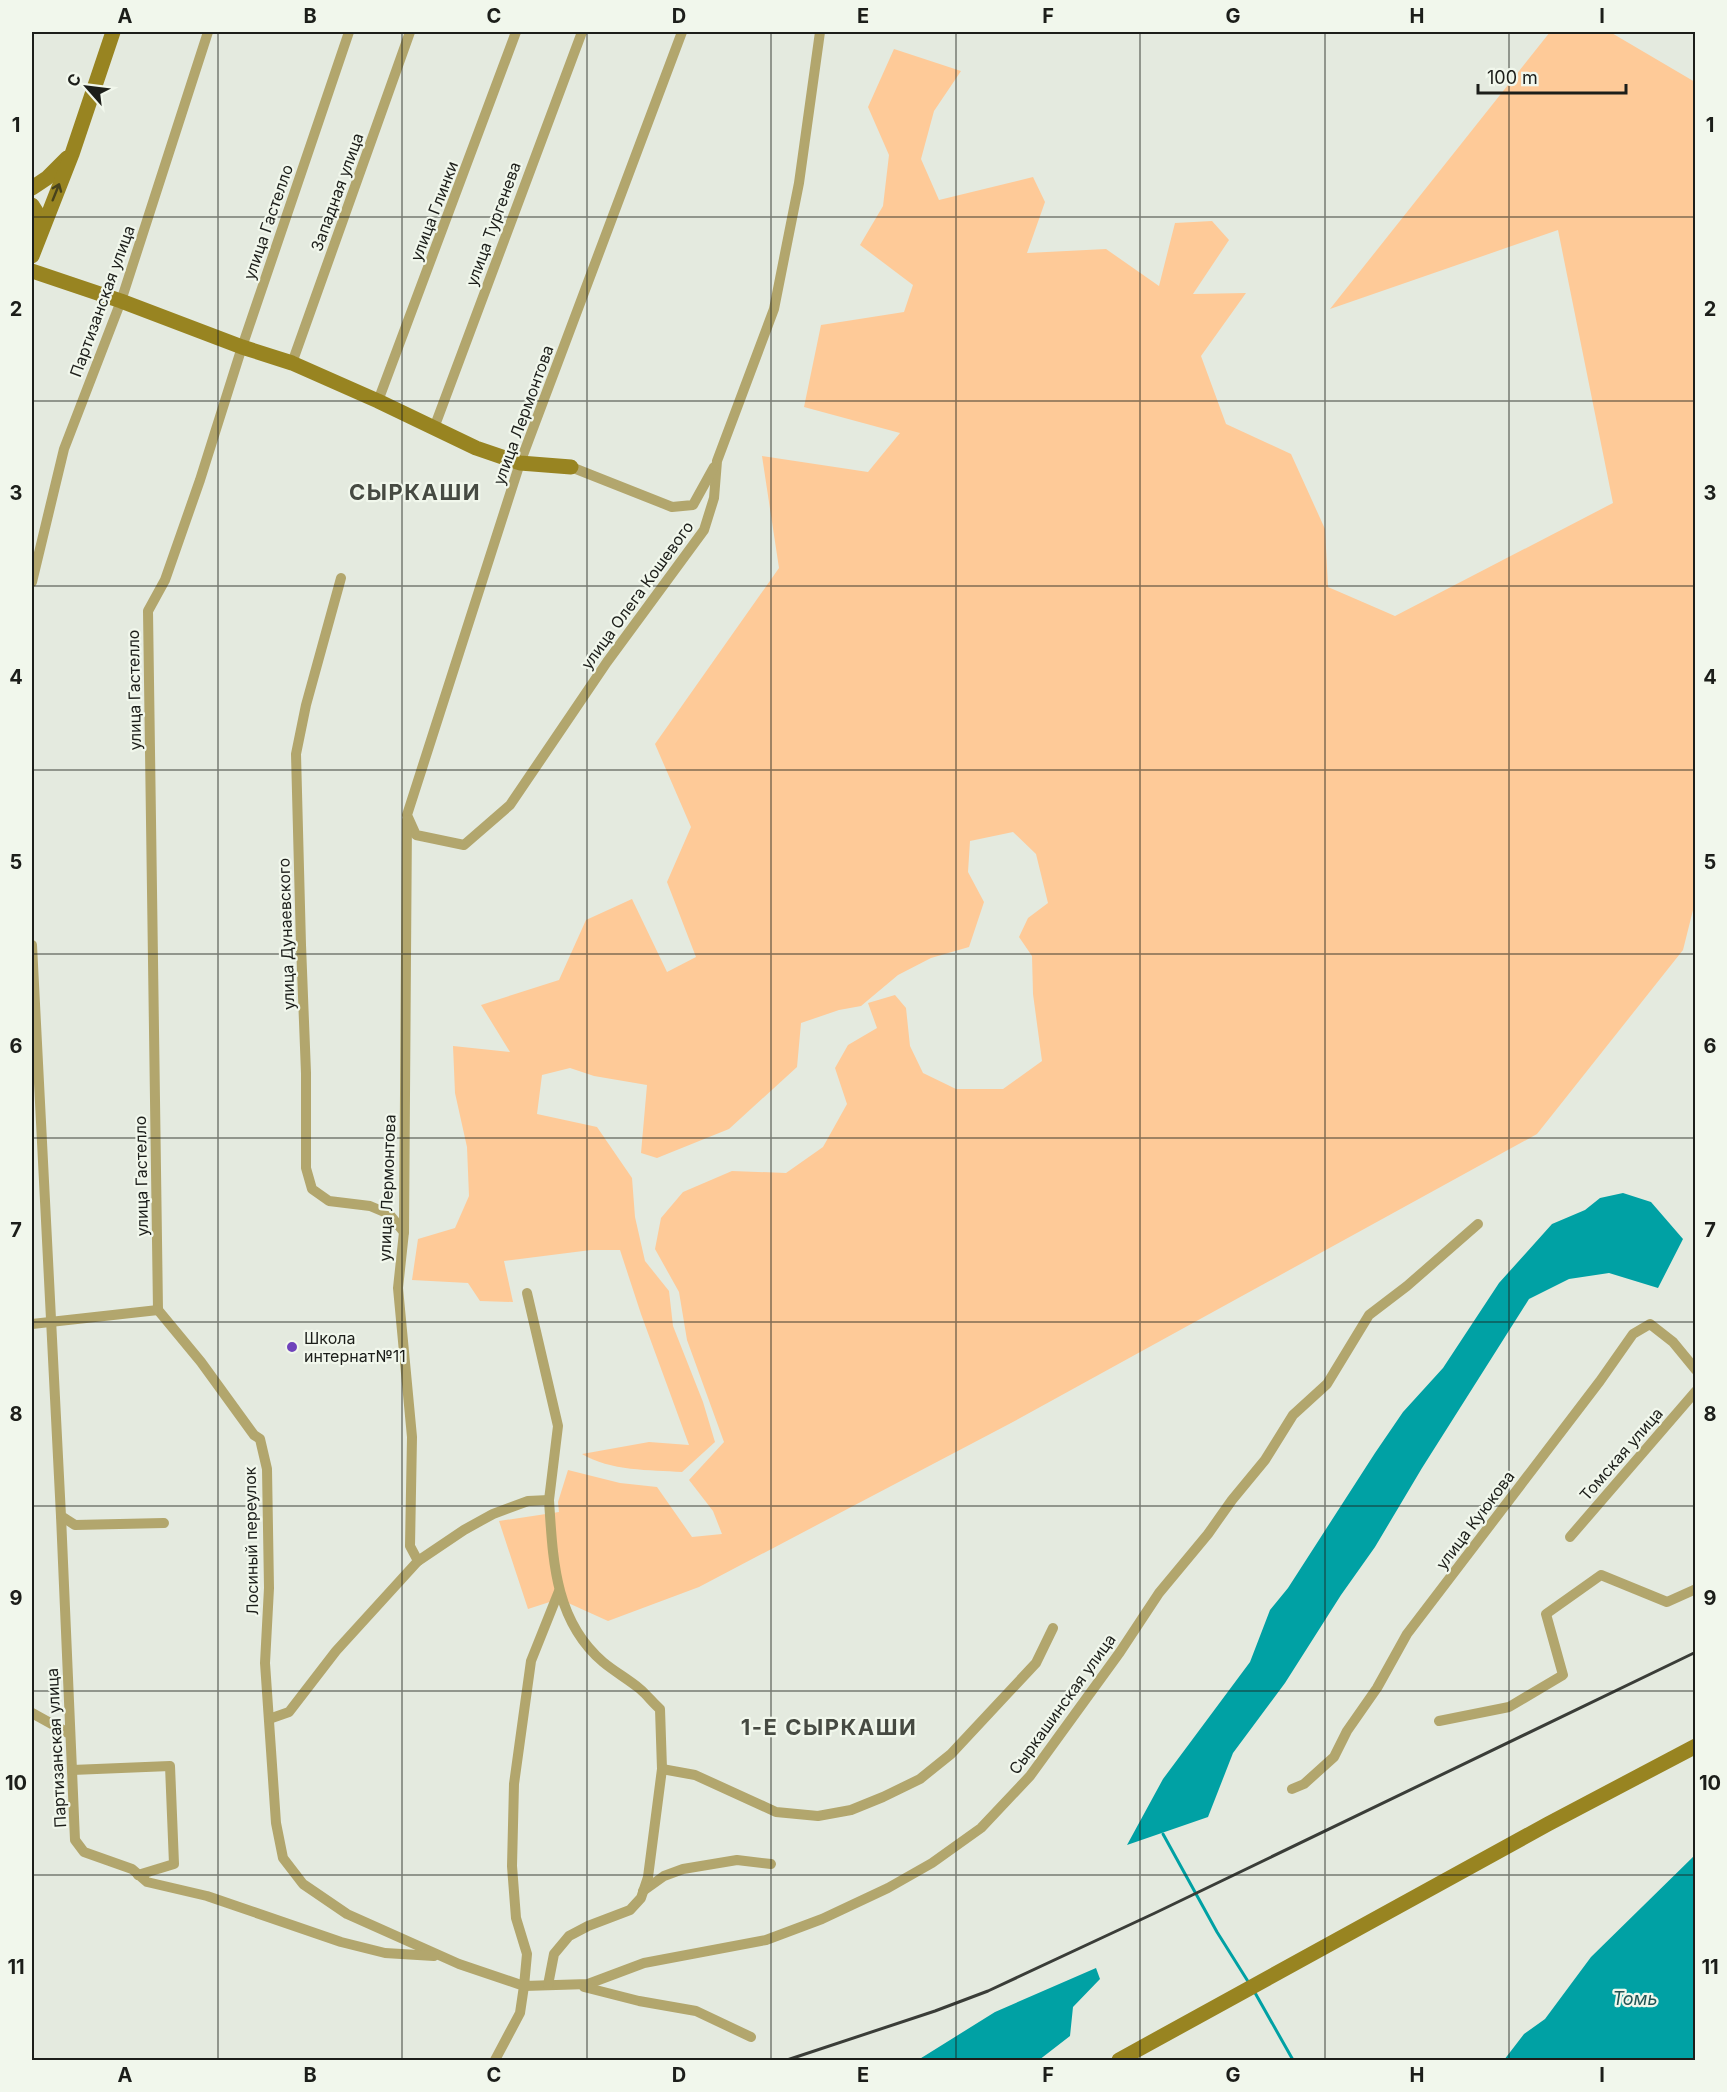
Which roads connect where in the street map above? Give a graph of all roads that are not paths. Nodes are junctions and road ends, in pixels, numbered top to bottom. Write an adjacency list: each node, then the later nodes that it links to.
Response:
1 (113, 32): 9 (street)
2 (208, 32): 15 (street, Партизанская улица)
3 (349, 32): 16 (street, улица Гастелло)
4 (410, 32): 17 (street, Западная улица)
5 (516, 32): 18 (street, улица Глинки)
6 (582, 32): 19 (street, улица Тургенева)
7 (682, 32): 21 (street, улица Лермонтова)
8 (820, 32): 20 (street, улица Олега Кошевого)
9 (72, 154): 10 (street); 12 (street, one-way to 9)
10 (32, 188)
11 (32, 205): 12 (street)
12 (41, 230): 13 (street)
13 (32, 256)
14 (32, 271): 15 (street)
15 (121, 300): 16 (street); 24 (street, Партизанская улица)
16 (242, 347): 17 (street); 30 (street, улица Гастелло)
17 (292, 363): 18 (street)
18 (378, 401): 19 (street)
19 (434, 428): 21 (street)
20 (717, 461): 22 (street); 25 (street, улица Олега Кошевого)
21 (520, 463): 22 (street); 25 (street, улица Лермонтова)
22 (572, 467)
23 (341, 578): 28 (street, улица Дунаевского)
24 (32, 582)
25 (407, 815): 28 (street, улица Лермонтова)
26 (32, 945): 31 (street, Партизанская улица)
27 (1478, 1224): 55 (street, Сыркашинская улица)
28 (404, 1232): 39 (street, улица Лермонтова)
29 (527, 1293): 35 (street)
30 (158, 1310): 31 (street); 44 (street, Лосиный переулок)
31 (52, 1320): 32 (street); 36 (street, Партизанская улица)
32 (32, 1324)
33 (1695, 1370): 50 (street, улица Куюкова)
34 (1695, 1391): 38 (street, Томская улица)
35 (549, 1500): 39 (street); 41 (street)
36 (61, 1516): 37 (street); 46 (street, Партизанская улица)
37 (164, 1523)
38 (1570, 1537)
39 (417, 1561): 44 (street)
40 (1695, 1589): 45 (street)
41 (559, 1591): 48 (street); 57 (street)
42 (1053, 1628): 48 (street)
43 (32, 1713): 46 (street)
44 (268, 1719): 54 (street, Лосиный переулок)
45 (1439, 1721)
46 (70, 1734): 49 (street, Партизанская улица)
47 (1695, 1746): 60 (street)
48 (662, 1769): 53 (street)
49 (72, 1770): 52 (street, Партизанская улица); 52 (street)
50 (1292, 1789)
51 (771, 1864): 53 (street)
52 (138, 1875): 54 (street, Партизанская улица)
53 (643, 1891): 56 (street)
54 (441, 1956): 57 (street)
55 (575, 1984): 56 (street, Сыркашинская улица); 58 (street)
56 (548, 1985): 57 (street, Сыркашинская улица)
57 (524, 1986): 59 (street)
58 (751, 2037)
59 (495, 2061)
60 (1119, 2061)

